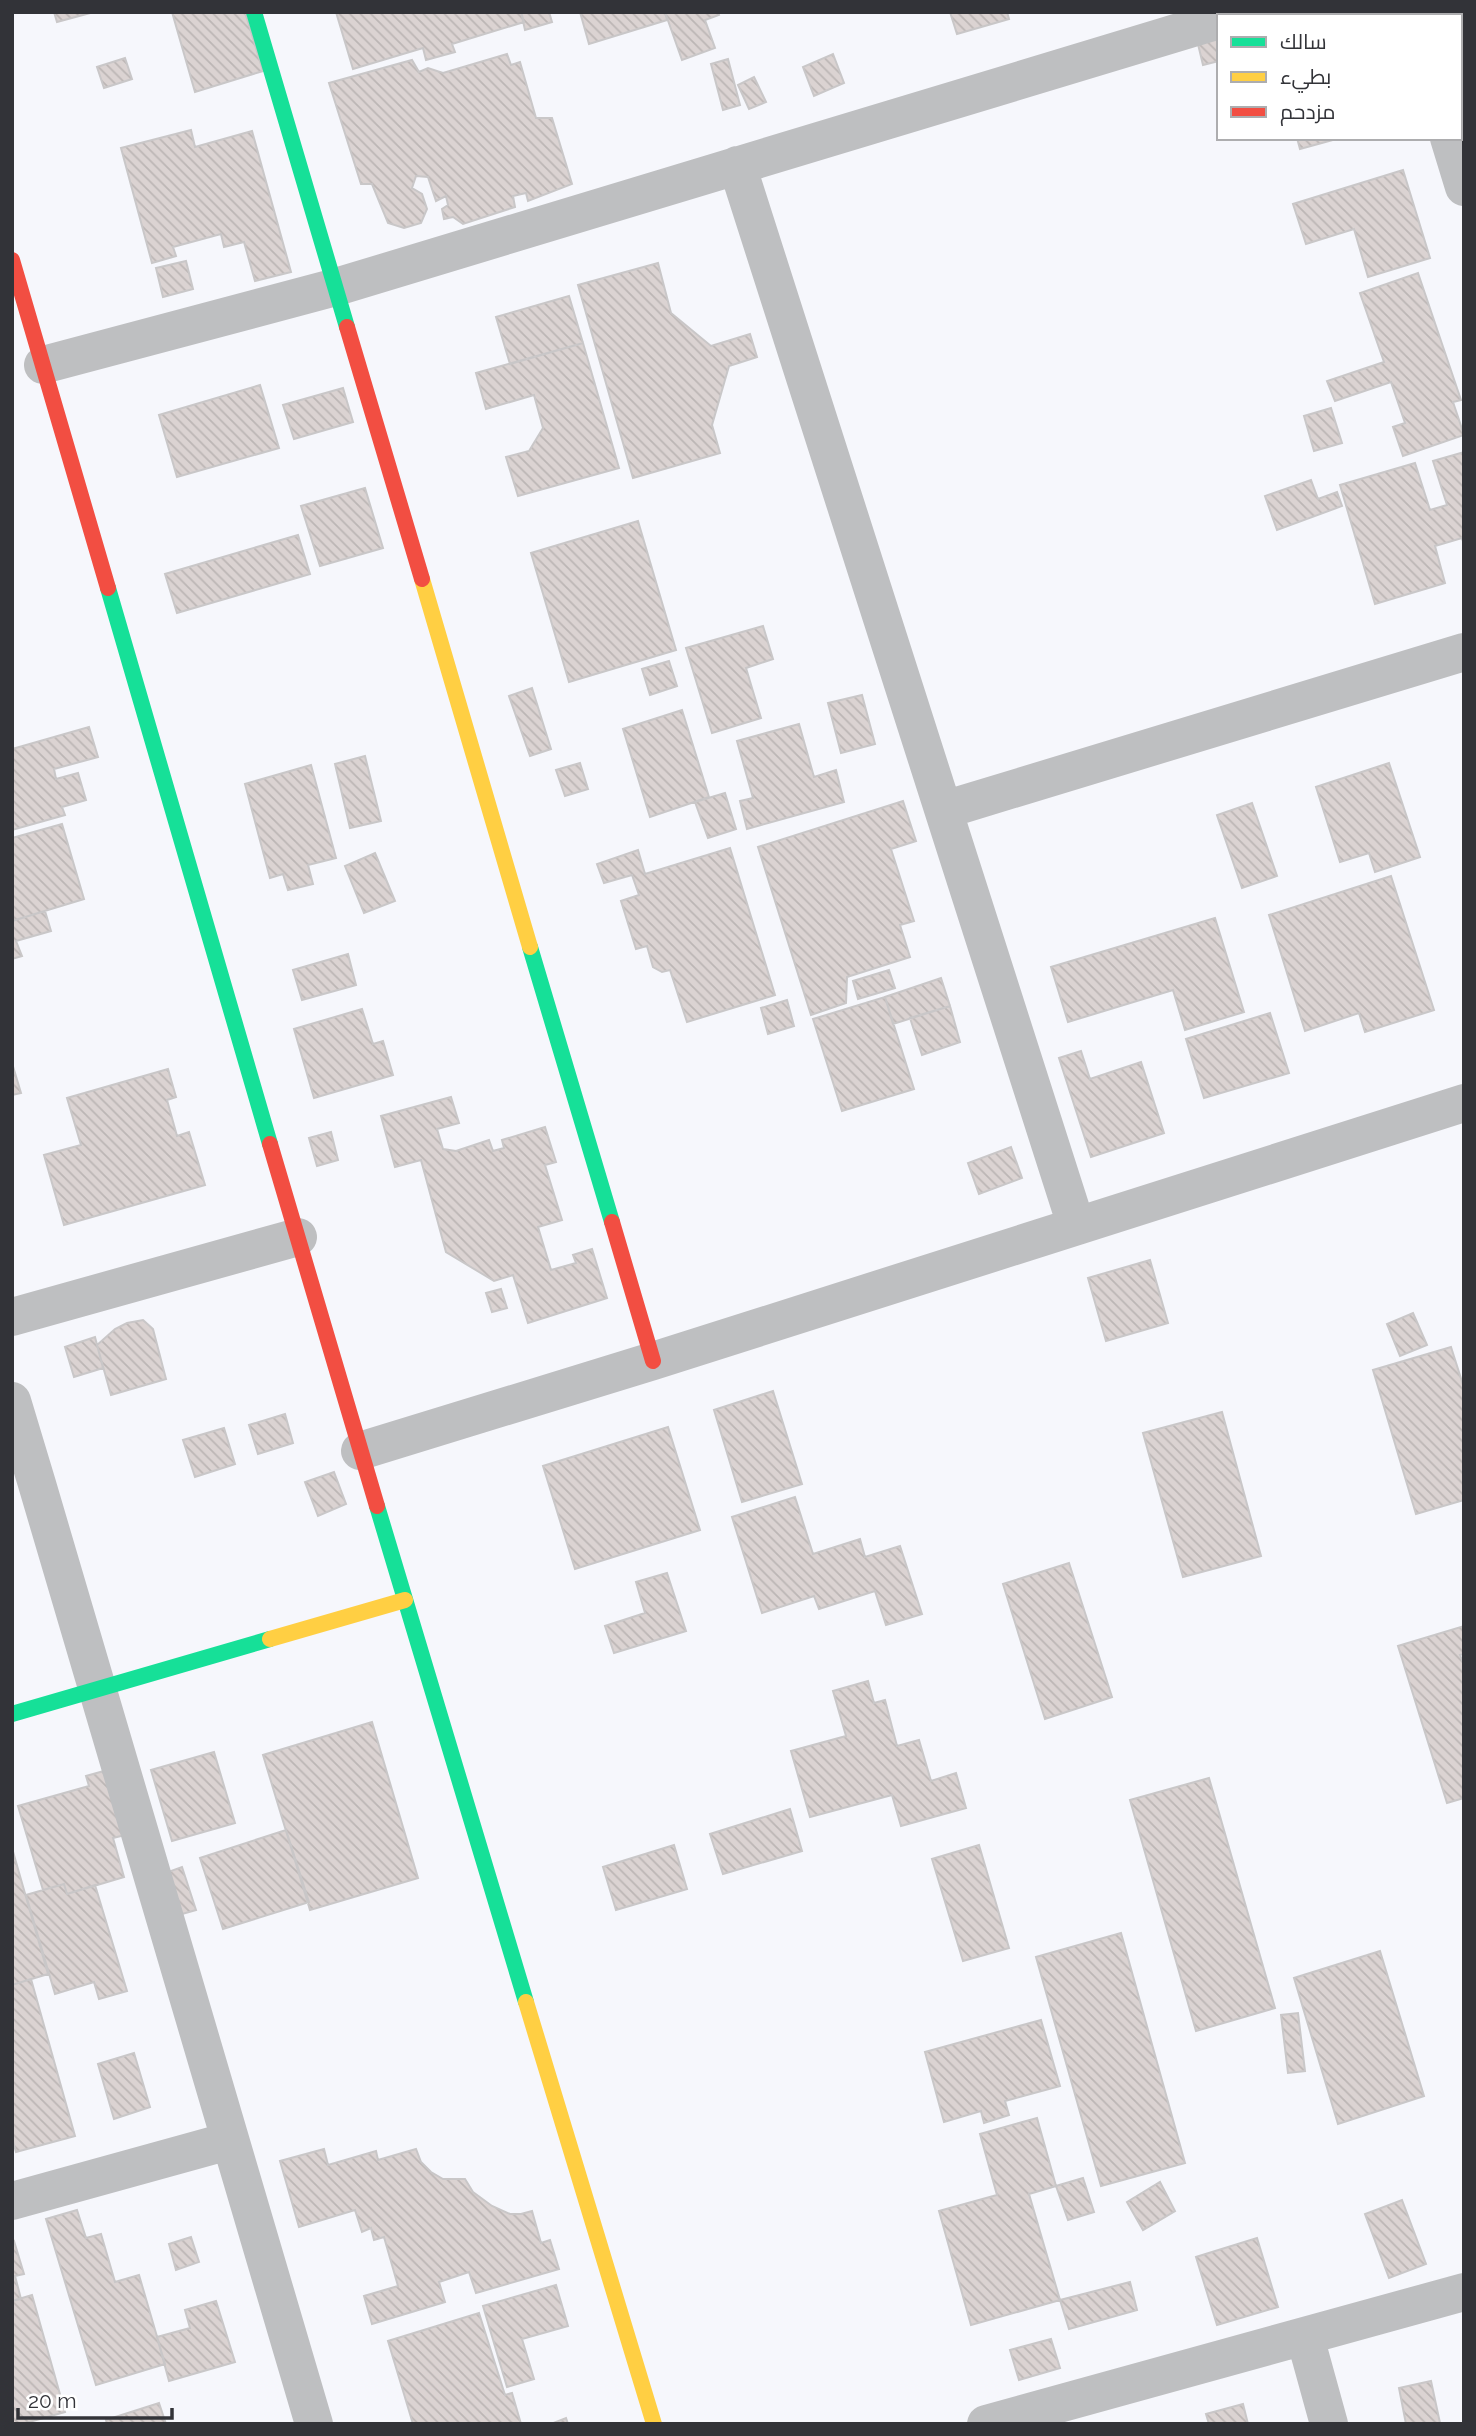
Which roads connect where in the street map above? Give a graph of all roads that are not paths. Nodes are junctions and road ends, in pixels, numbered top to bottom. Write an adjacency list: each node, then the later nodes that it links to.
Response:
1 (254, 12): 7 (street)
2 (1217, 21): 4 (street)
3 (1450, 140): 5 (street)
4 (737, 166): 7 (street); 10 (street)
5 (1464, 187)
6 (12, 260): 8 (street)
7 (336, 287): 8 (street); 15 (street)
8 (31, 358): 13 (street)
9 (1464, 652): 10 (street)
10 (944, 810): 12 (street)
11 (1464, 1103): 12 (street)
12 (1076, 1225): 15 (street)
13 (298, 1237): 14 (street); 17 (street)
14 (12, 1317)
15 (653, 1361): 17 (street)
16 (12, 1401): 19 (street)
17 (360, 1451): 18 (street)
18 (405, 1600): 19 (street); 26 (street)
19 (99, 1689): 20 (street); 21 (street)
20 (12, 1714)
21 (229, 2141): 22 (street); 25 (street)
22 (12, 2202)
23 (1464, 2292): 24 (street)
24 (1305, 2337): 27 (street); 28 (street)
25 (314, 2424)
26 (654, 2424)
27 (986, 2424)
28 (1329, 2424)

